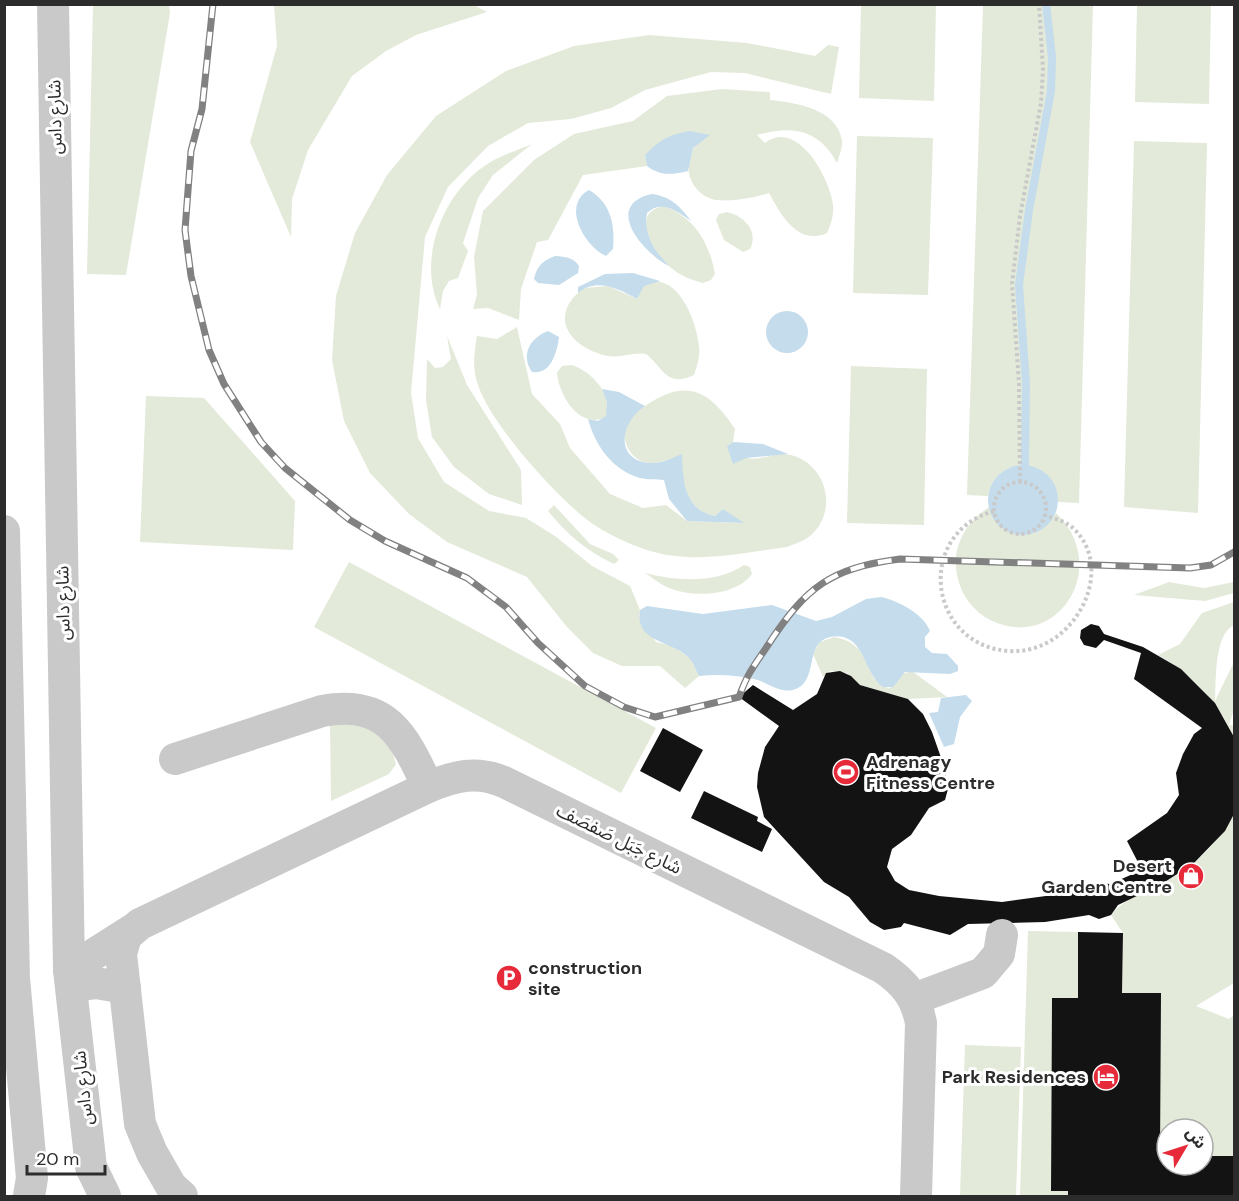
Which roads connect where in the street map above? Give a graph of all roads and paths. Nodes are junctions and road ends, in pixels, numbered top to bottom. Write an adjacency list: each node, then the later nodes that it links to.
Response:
1 (53, 4): 11 (street, شارع داس)
2 (1039, 4): 3 (path)
3 (1020, 482): 4 (path); 5 (path)
4 (994, 511): 5 (path); 5 (path)
5 (1045, 515)
6 (4, 531): 14 (street)
7 (175, 759): 8 (street)
8 (428, 787): 9 (street, شارع جَبَل صَفصَف); 13 (street, شارع جَبَل صَفصَف)
9 (132, 930): 11 (street, شارع جَبَل صَفصَف); 12 (street)
10 (1002, 935): 13 (street)
11 (70, 978): 12 (street); 15 (street, شارع داس)
12 (125, 988): 16 (street)
13 (914, 999): 17 (street, شارع جَبَل صَفصَف)
14 (29, 1197)
15 (105, 1197)
16 (182, 1197)
17 (916, 1197)

